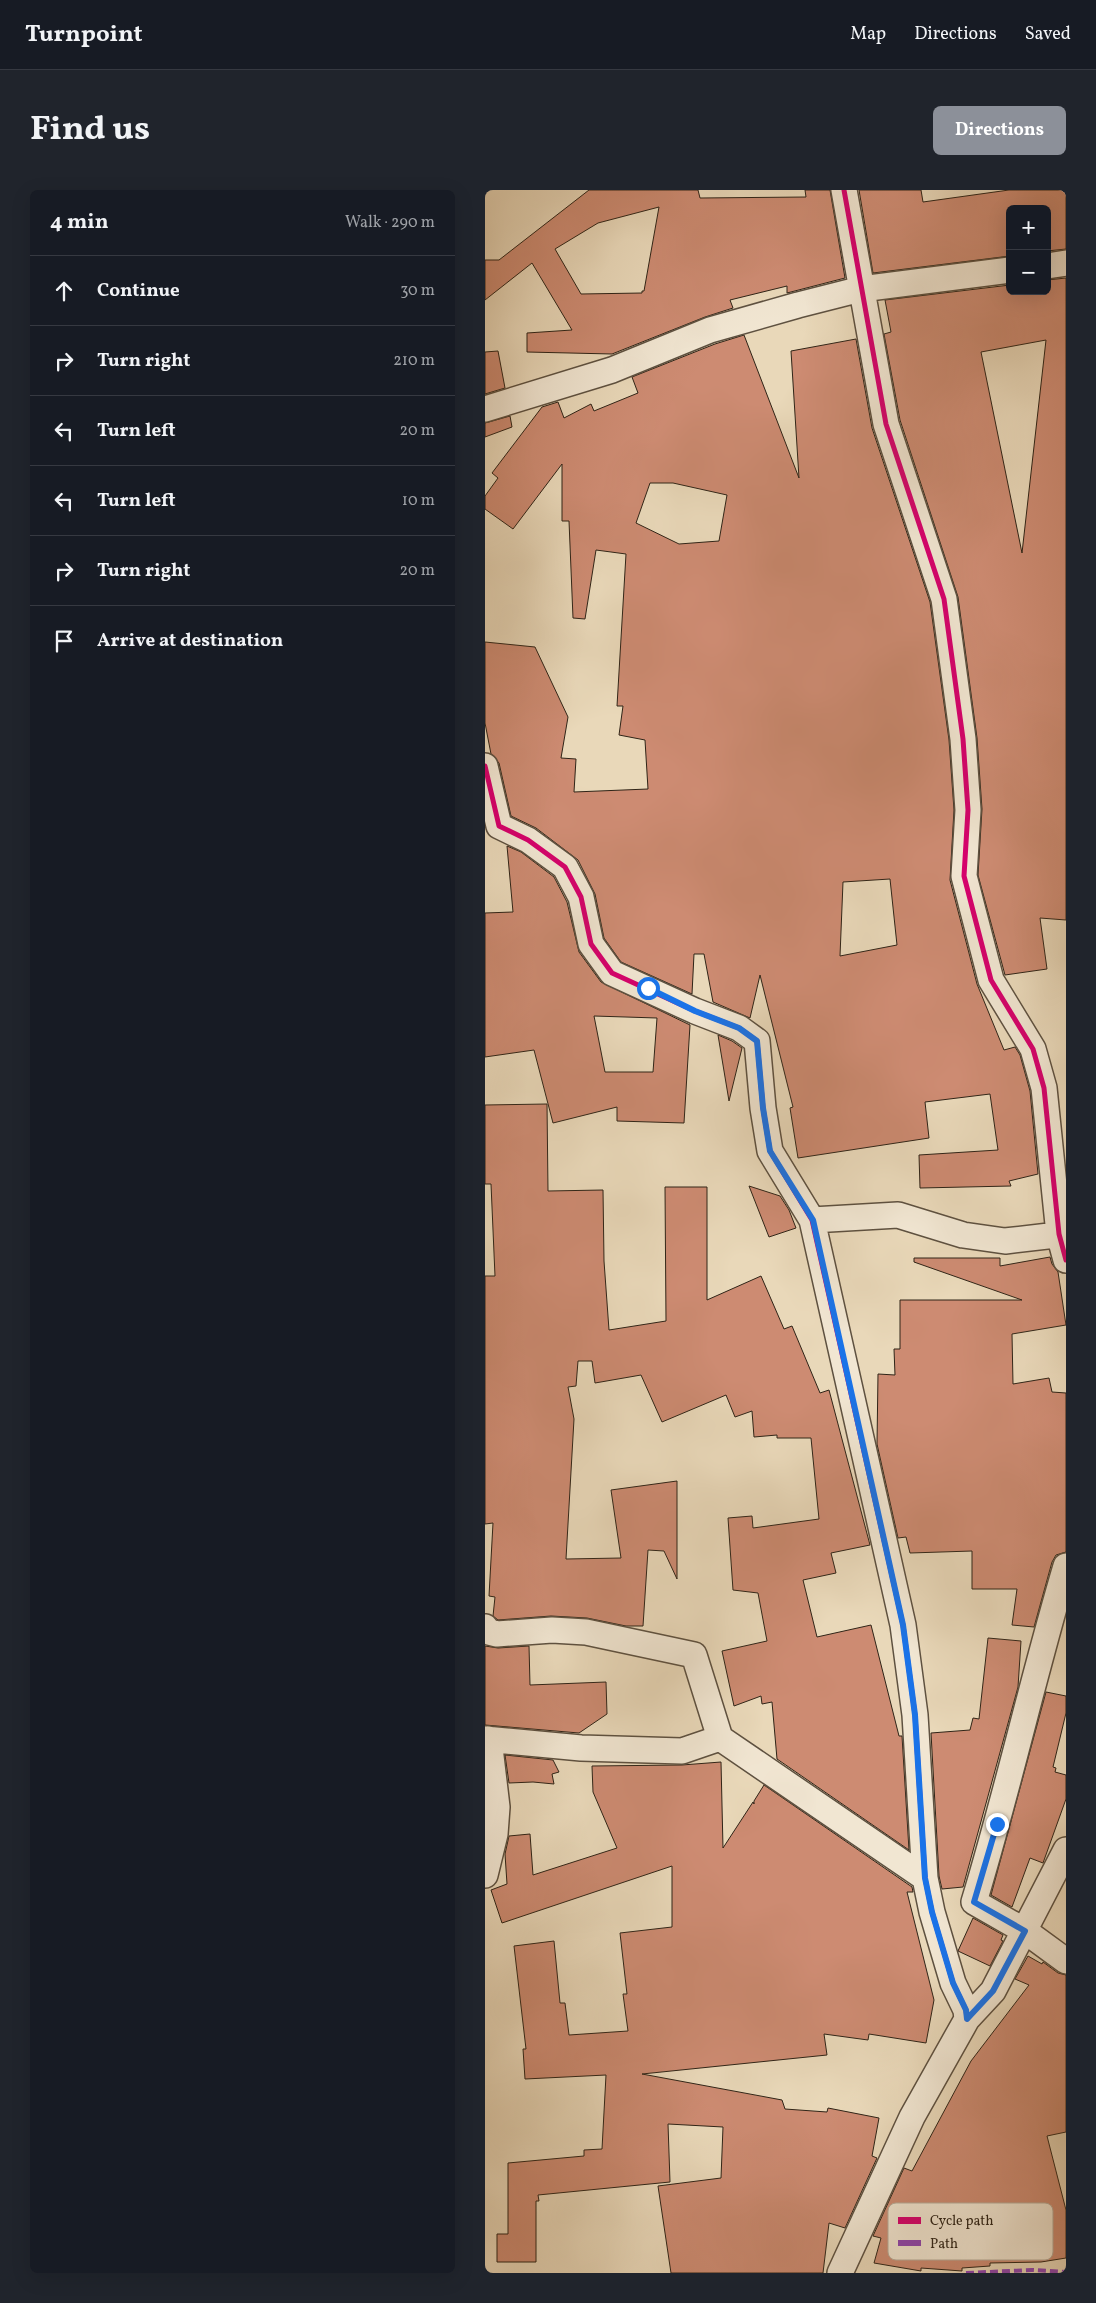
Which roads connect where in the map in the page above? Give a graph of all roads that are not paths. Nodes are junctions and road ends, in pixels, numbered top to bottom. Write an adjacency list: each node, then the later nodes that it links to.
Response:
1 (844, 190): 5 (street)
2 (1066, 263): 3 (street)
3 (1051, 265)
4 (1006, 271): 5 (street)
5 (861, 289): 6 (street); 9 (street)
6 (485, 410)
7 (485, 766): 8 (street)
8 (492, 824): 10 (street)
9 (1055, 1088): 11 (street)
10 (813, 1220): 11 (street); 19 (street)
11 (1063, 1234): 12 (street)
12 (1066, 1260)
13 (1066, 1566): 20 (street)
14 (485, 1627): 15 (street)
15 (720, 1738): 16 (street); 19 (street)
16 (487, 1739): 18 (street)
17 (1066, 1850): 20 (street)
18 (485, 1875)
19 (925, 1878): 22 (street)
20 (1025, 1931): 21 (street); 22 (street)
21 (1066, 1961)
22 (967, 2019): 23 (street)
23 (839, 2273)

